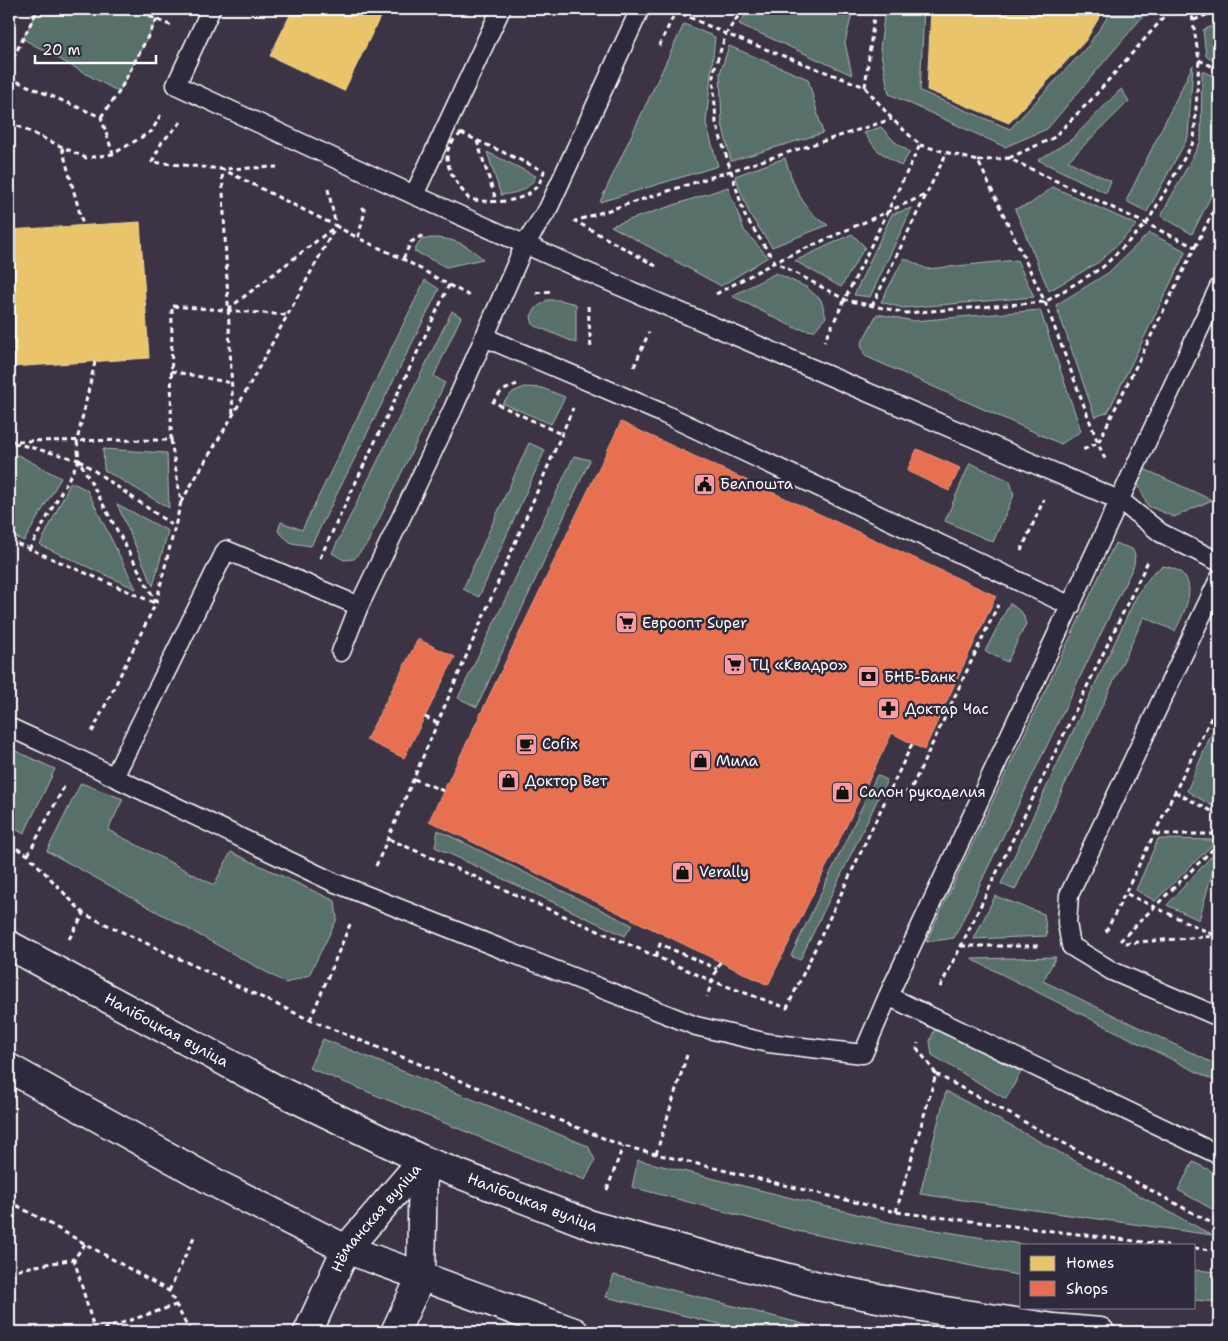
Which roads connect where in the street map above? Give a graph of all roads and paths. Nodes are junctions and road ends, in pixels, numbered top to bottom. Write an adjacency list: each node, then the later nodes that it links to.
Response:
1 (38, 9): 19 (path)
2 (134, 9): 13 (path)
3 (158, 9): 13 (path)
4 (211, 9): 16 (lane)
5 (501, 9): 39 (lane)
6 (640, 9): 52 (lane)
7 (743, 9): 15 (path)
8 (875, 9): 23 (path)
9 (1171, 9): 33 (path)
10 (1191, 9): 14 (path)
11 (677, 10): 15 (path); 17 (path)
12 (1219, 10): 14 (path)
13 (157, 19): 16 (path); 24 (path)
14 (1194, 20): 18 (path)
15 (726, 34): 23 (path); 37 (path)
16 (198, 37): 22 (lane)
17 (655, 55)
18 (1199, 60): 20 (path); 47 (path)
19 (9, 66)
20 (1219, 70)
21 (9, 78): 24 (path)
22 (176, 85): 32 (path); 39 (lane)
23 (865, 87): 25 (path)
24 (102, 117): 32 (path)
25 (892, 118): 29 (path); 37 (path)
26 (9, 122): 30 (path)
27 (190, 122): 36 (path)
28 (476, 140): 43 (path); 43 (path); 43 (path)
29 (920, 145): 31 (path); 44 (path)
30 (62, 148): 32 (path); 48 (path)
31 (946, 152): 34 (path); 40 (path)
32 (113, 154)
33 (1008, 158): 34 (path); 47 (path)
34 (978, 161): 64 (path)
35 (282, 166): 36 (path)
36 (222, 169): 49 (path); 66 (path)
37 (730, 170): 46 (path); 55 (path)
38 (326, 180): 49 (path)
39 (414, 195): 52 (lane)
40 (926, 195): 44 (path); 65 (path)
41 (356, 198): 51 (path)
42 (1219, 200): 53 (path)
43 (497, 202)
44 (889, 210): 55 (path); 63 (path)
45 (579, 212): 46 (path)
46 (575, 221): 56 (path); 57 (path)
47 (1147, 223): 53 (path); 64 (path)
48 (83, 225)
49 (336, 226): 51 (path); 66 (path); 68 (path)
50 (429, 233): 54 (path)
51 (358, 238): 54 (path)
52 (525, 244): 57 (lane); 67 (lane)
53 (1195, 246): 85 (path)
54 (403, 259): 58 (path)
55 (775, 262): 62 (path); 63 (path)
56 (660, 268)
57 (587, 272): 75 (path); 87 (lane)
58 (449, 285): 67 (path); 94 (path)
59 (1219, 287): 88 (lane)
60 (559, 290): 61 (path)
61 (531, 298)
62 (719, 300)
63 (846, 300): 65 (path); 71 (path)
64 (1045, 302): 65 (path); 85 (path)
65 (872, 306)
66 (228, 310): 68 (path); 73 (path); 76 (path)
67 (496, 312): 70 (lane)
68 (287, 314): 80 (path)
69 (651, 327): 74 (path)
70 (484, 338): 75 (lane); 77 (lane)
71 (819, 351)
72 (95, 362): 84 (path)
73 (171, 371): 76 (path); 82 (path)
74 (631, 375)
75 (584, 380): 81 (path); 96 (lane)
76 (231, 383): 80 (path)
77 (464, 384): 79 (path); 99 (lane)
78 (522, 384): 79 (path)
79 (493, 402): 81 (path)
80 (233, 415): 89 (path)
81 (561, 434): 104 (path)
82 (171, 440): 84 (path); 89 (path)
83 (9, 441): 84 (path); 86 (path)
84 (77, 441): 86 (path)
85 (1098, 442): 87 (path); 88 (path)
86 (79, 460): 90 (path); 93 (path); 98 (path)
87 (1055, 473): 88 (lane); 96 (path)
88 (1121, 501): 91 (lane); 100 (lane)
89 (181, 502): 90 (path)
90 (175, 527): 98 (path)
91 (1161, 534): 95 (lane); 131 (path)
92 (9, 540): 93 (path)
93 (30, 550): 98 (path)
94 (319, 560)
95 (1219, 562)
96 (1008, 577): 100 (lane); 112 (path)
97 (1219, 579): 132 (lane)
98 (156, 603): 107 (path)
99 (359, 606): 101 (lane); 108 (lane)
100 (1071, 606): 130 (lane)
101 (341, 652)
102 (1219, 702): 111 (path)
103 (425, 717): 104 (path)
104 (438, 723): 109 (path)
105 (9, 727): 107 (lane)
106 (912, 744): 112 (path)
107 (79, 758): 108 (lane); 118 (path)
108 (114, 777): 119 (lane)
109 (414, 779): 110 (path); 119 (path)
110 (444, 791)
111 (1176, 792): 113 (path); 114 (path)
112 (887, 796): 129 (path)
113 (1219, 815)
114 (1156, 834): 115 (path); 120 (path)
115 (1219, 834)
116 (1219, 843): 121 (path)
117 (9, 844): 118 (path)
118 (28, 855): 133 (path)
119 (363, 894): 130 (lane); 133 (path)
120 (1127, 894): 121 (path); 123 (path)
121 (1155, 907): 124 (path); 125 (path)
122 (1219, 911): 124 (path)
123 (1104, 936)
124 (1218, 937)
125 (1119, 943)
126 (9, 945): 138 (main road, Налібоцкая вуліца)
127 (656, 956): 129 (path)
128 (720, 962): 129 (path)
129 (717, 969)
130 (888, 996): 131 (lane)
131 (925, 1014): 135 (path); 137 (lane)
132 (1219, 1017)
133 (310, 1020): 136 (path)
134 (9, 1068): 147 (main road)
135 (936, 1074): 141 (path); 142 (path)
136 (623, 1146): 139 (path); 141 (path)
137 (1219, 1155)
138 (423, 1160): 147 (main road, Нёманская вуліца); 151 (main road, Нёманская вуліца); 159 (main road, Налібоцкая вуліца)
139 (607, 1190)
140 (9, 1201): 144 (path)
141 (896, 1212): 145 (path)
142 (1219, 1226)
143 (194, 1237): 152 (path)
144 (85, 1244): 149 (path); 152 (path)
145 (1160, 1244)
146 (1196, 1248): 148 (path)
147 (346, 1249): 151 (main road); 156 (main road, Нёманская вуліца)
148 (1219, 1251)
149 (74, 1259): 150 (path); 154 (path)
150 (9, 1271)
151 (421, 1277): 157 (main road, Нёманская вуліца); 158 (main road)
152 (169, 1291): 153 (path)
153 (176, 1305): 154 (path); 155 (path)
154 (95, 1332)
155 (190, 1332)
156 (308, 1332)
157 (394, 1332)
158 (574, 1332)
159 (1100, 1332)

